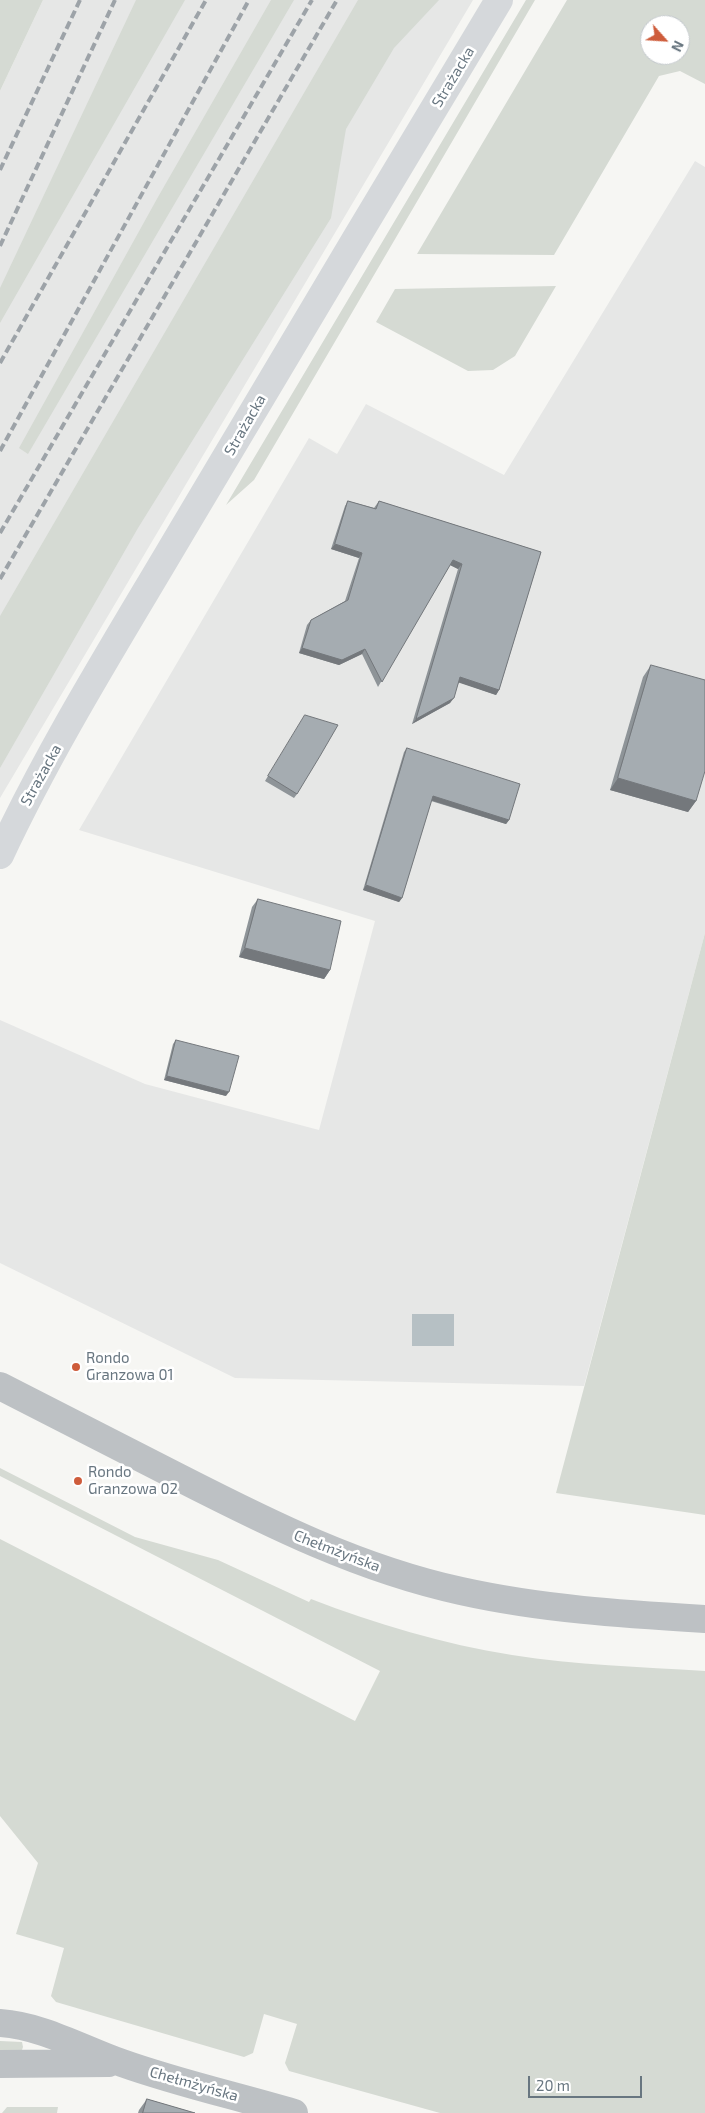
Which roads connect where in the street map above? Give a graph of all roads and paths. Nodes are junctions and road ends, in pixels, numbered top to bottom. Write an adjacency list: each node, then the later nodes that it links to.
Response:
1 (499, 0): 2 (main road, Strażacka)
2 (0, 855)
3 (0, 1386): 4 (street, Chełmżyńska)
4 (705, 1619)
5 (0, 2023): 6 (street, Chełmżyńska)
6 (123, 2063): 7 (street, Chełmżyńska); 8 (street, Chełmżyńska)
7 (0, 2064)
8 (294, 2113)

